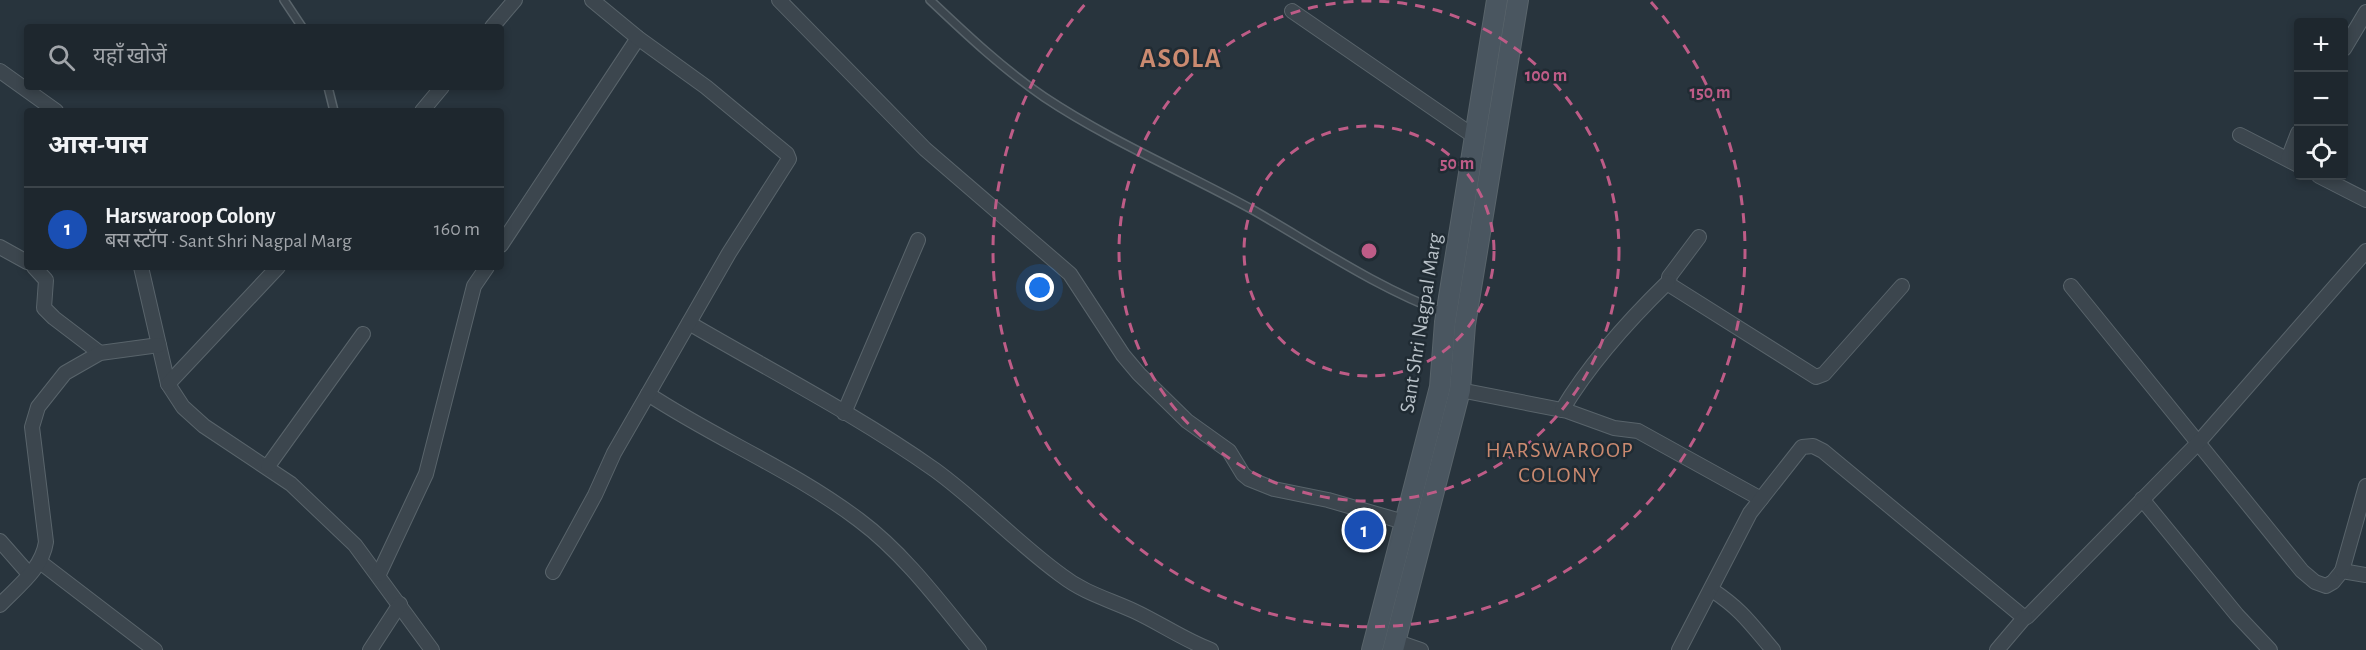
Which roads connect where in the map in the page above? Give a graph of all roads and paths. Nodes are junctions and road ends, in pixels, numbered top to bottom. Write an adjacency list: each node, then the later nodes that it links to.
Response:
1 (284, 0): 10 (lane)
2 (514, 0): 11 (street)
3 (592, 0): 12 (street)
4 (779, 0): 55 (street)
5 (930, 0): 40 (lane)
6 (1497, 0): 23 (main road, Sant Shri Nagpal Marg)
7 (1518, 0): 46 (main road, Sant Shri Nagpal Marg)
8 (1292, 11): 23 (street)
9 (2366, 12): 13 (street)
10 (300, 24)
11 (494, 24)
12 (638, 38): 28 (street); 41 (street)
13 (2348, 41)
14 (0, 71): 15 (street)
15 (24, 88)
16 (27, 90): 19 (street)
17 (329, 90): 20 (lane)
18 (440, 90): 21 (street)
19 (52, 108)
20 (333, 108)
21 (424, 108)
22 (2240, 135): 24 (street)
23 (1475, 137): 40 (main road, Sant Shri Nagpal Marg)
24 (2293, 162)
25 (2327, 180): 26 (street)
26 (2366, 200)
27 (1699, 237): 37 (street)
28 (504, 240)
29 (918, 240): 49 (street)
30 (0, 247): 32 (street)
31 (2366, 251): 50 (street)
32 (24, 260)
33 (37, 270): 44 (street)
34 (142, 270): 43 (street)
35 (275, 270): 45 (street)
36 (485, 270): 61 (street)
37 (1668, 282): 38 (street); 48 (street)
38 (1902, 286)
39 (2071, 286): 50 (street)
40 (1446, 314): 55 (main road, Sant Shri Nagpal Marg)
41 (689, 323): 47 (street); 49 (street)
42 (363, 334): 51 (street)
43 (159, 345): 44 (street); 45 (street)
44 (100, 353): 57 (street)
45 (168, 384): 51 (street)
46 (1460, 390): 48 (street); 67 (main road, Sant Shri Nagpal Marg)
47 (648, 394): 58 (street); 71 (street)
48 (1562, 410): 53 (street)
49 (843, 413): 72 (street)
50 (2197, 444): 54 (street); 59 (street)
51 (268, 466): 61 (street)
52 (2366, 486): 59 (street)
53 (1761, 499): 63 (street); 66 (street)
54 (2142, 499): 66 (street); 78 (street)
55 (1404, 522): 73 (main road, Sant Shri Nagpal Marg)
56 (0, 541): 60 (street)
57 (40, 562): 60 (street); 68 (street)
58 (553, 572)
59 (2342, 572): 62 (street)
60 (29, 574): 65 (street)
61 (379, 574): 64 (street)
62 (2366, 575)
63 (1712, 590): 75 (street); 76 (street)
64 (400, 604): 69 (street); 70 (street)
65 (0, 605)
66 (2025, 617): 77 (street)
67 (1394, 645): 74 (street)
68 (155, 650)
69 (370, 650)
70 (432, 650)
71 (979, 650)
72 (1211, 650)
73 (1372, 650)
74 (1420, 650)
75 (1679, 650)
76 (1773, 650)
77 (1997, 650)
78 (2270, 650)

